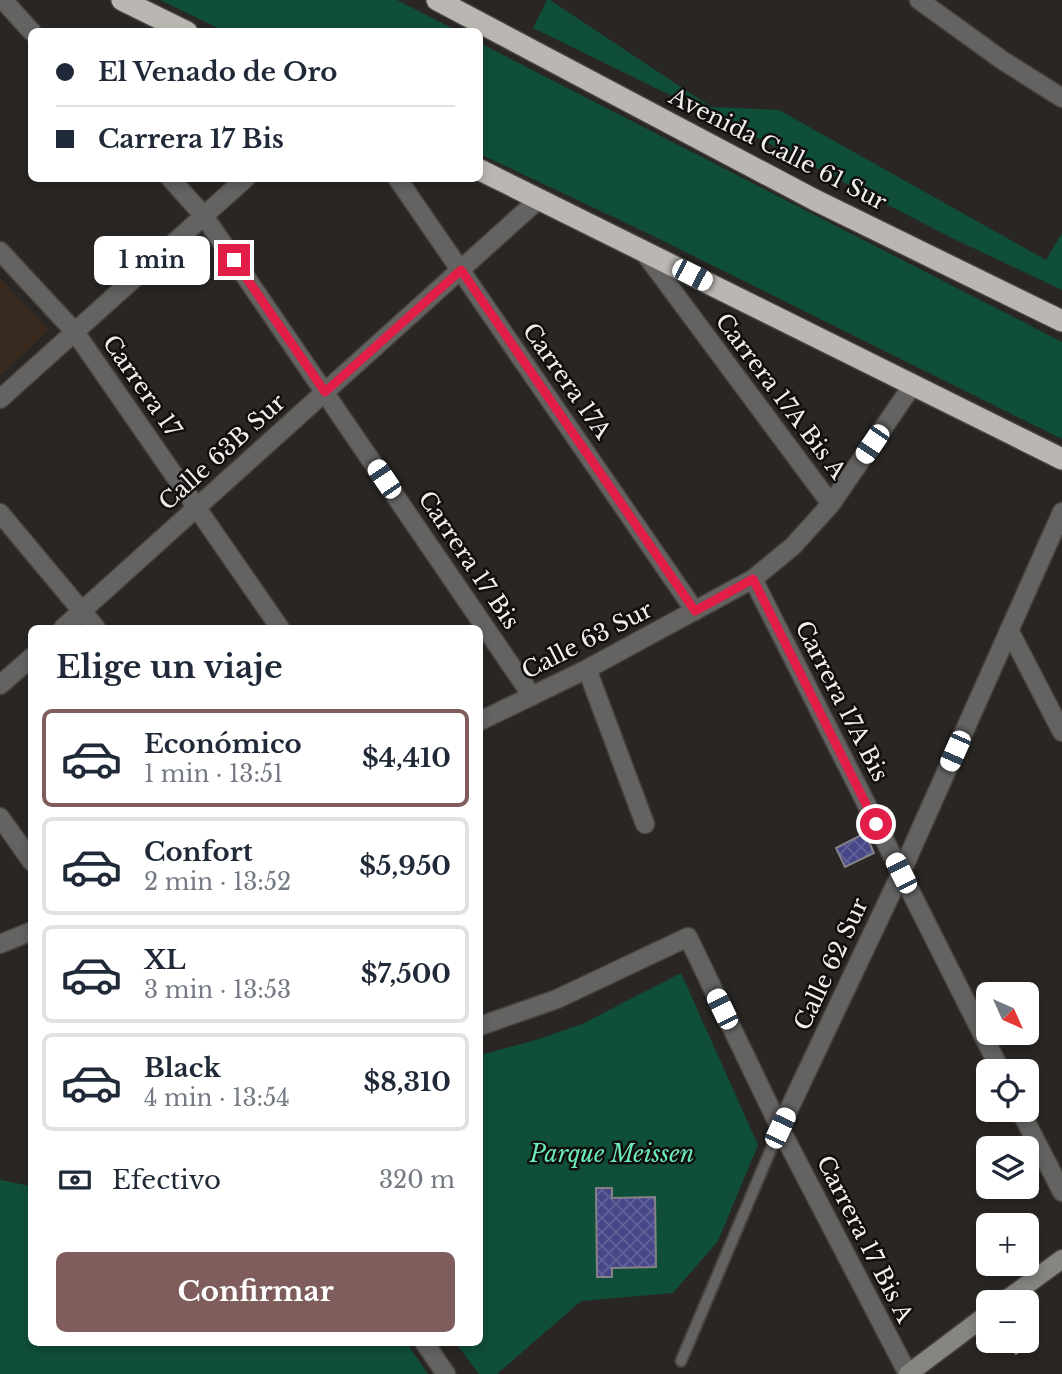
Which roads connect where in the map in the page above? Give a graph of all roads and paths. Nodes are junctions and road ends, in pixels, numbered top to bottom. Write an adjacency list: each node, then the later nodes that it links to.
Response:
1 (3, 0): 7 (street)
2 (122, 0): 8 (highway)
3 (437, 0): 6 (highway, Avenida Calle 61 Sur)
4 (454, 0): 6 (street)
5 (919, 0): 9 (street)
6 (473, 18): 19 (highway, Avenida Calle 61 Sur)
7 (28, 28)
8 (179, 28)
9 (1062, 98)
10 (483, 171): 14 (highway)
11 (174, 182): 15 (street, Carrera 17 Bis)
12 (242, 182): 15 (street)
13 (400, 182): 18 (street, Carrera 17A)
14 (540, 199): 17 (highway); 18 (street, Calle 63B Sur)
15 (204, 216): 20 (street); 22 (street, Carrera 17 Bis)
16 (0, 251): 20 (street, Carrera 17)
17 (643, 251): 21 (highway); 25 (street, Carrera 17A Bis A)
18 (461, 270): 22 (street, Calle 63B Sur); 31 (street, Carrera 17A)
19 (1062, 321)
20 (75, 332): 23 (street); 26 (street, Carrera 17)
21 (912, 386): 24 (highway); 25 (street, Calle 63 Sur)
22 (325, 392): 26 (street, Calle 63B Sur); 39 (street, Carrera 17 Bis)
23 (0, 399)
24 (1062, 459)
25 (831, 503): 29 (street, Calle 63 Sur)
26 (197, 508): 30 (street, Calle 63B Sur); 34 (street, Carrera 17)
27 (1062, 512): 35 (street, Calle 62 Sur)
28 (0, 513): 30 (street)
29 (753, 579): 31 (street, Calle 63 Sur); 45 (street, Carrera 17A Bis)
30 (82, 611): 32 (street, Calle 63B Sur); 33 (street)
31 (695, 611): 37 (street, Calle 63 Sur)
32 (66, 625)
33 (94, 625)
34 (278, 625)
35 (1009, 629): 41 (street); 45 (street, Calle 62 Sur)
36 (28, 660): 38 (street)
37 (587, 669): 39 (street, Calle 63 Sur); 43 (street)
38 (0, 685)
39 (532, 696): 40 (street, Calle 63 Sur)
40 (483, 720)
41 (1062, 732)
42 (0, 817): 44 (street)
43 (645, 824)
44 (28, 856)
45 (901, 873): 49 (street, Carrera 17A Bis); 51 (street, Calle 62 Sur)
46 (28, 933): 47 (street)
47 (0, 944)
48 (483, 1025): 51 (street, Carrera 17 Bis A)
49 (995, 1059)
50 (1026, 1122): 52 (street)
51 (780, 1128): 57 (lane, Calle 62 Sur); 59 (street, Carrera 17 Bis A)
52 (1062, 1192)
53 (1062, 1259): 54 (street)
54 (1019, 1290)
55 (976, 1322): 59 (street)
56 (427, 1346): 58 (street)
57 (681, 1361)
58 (446, 1374)
59 (908, 1374)

